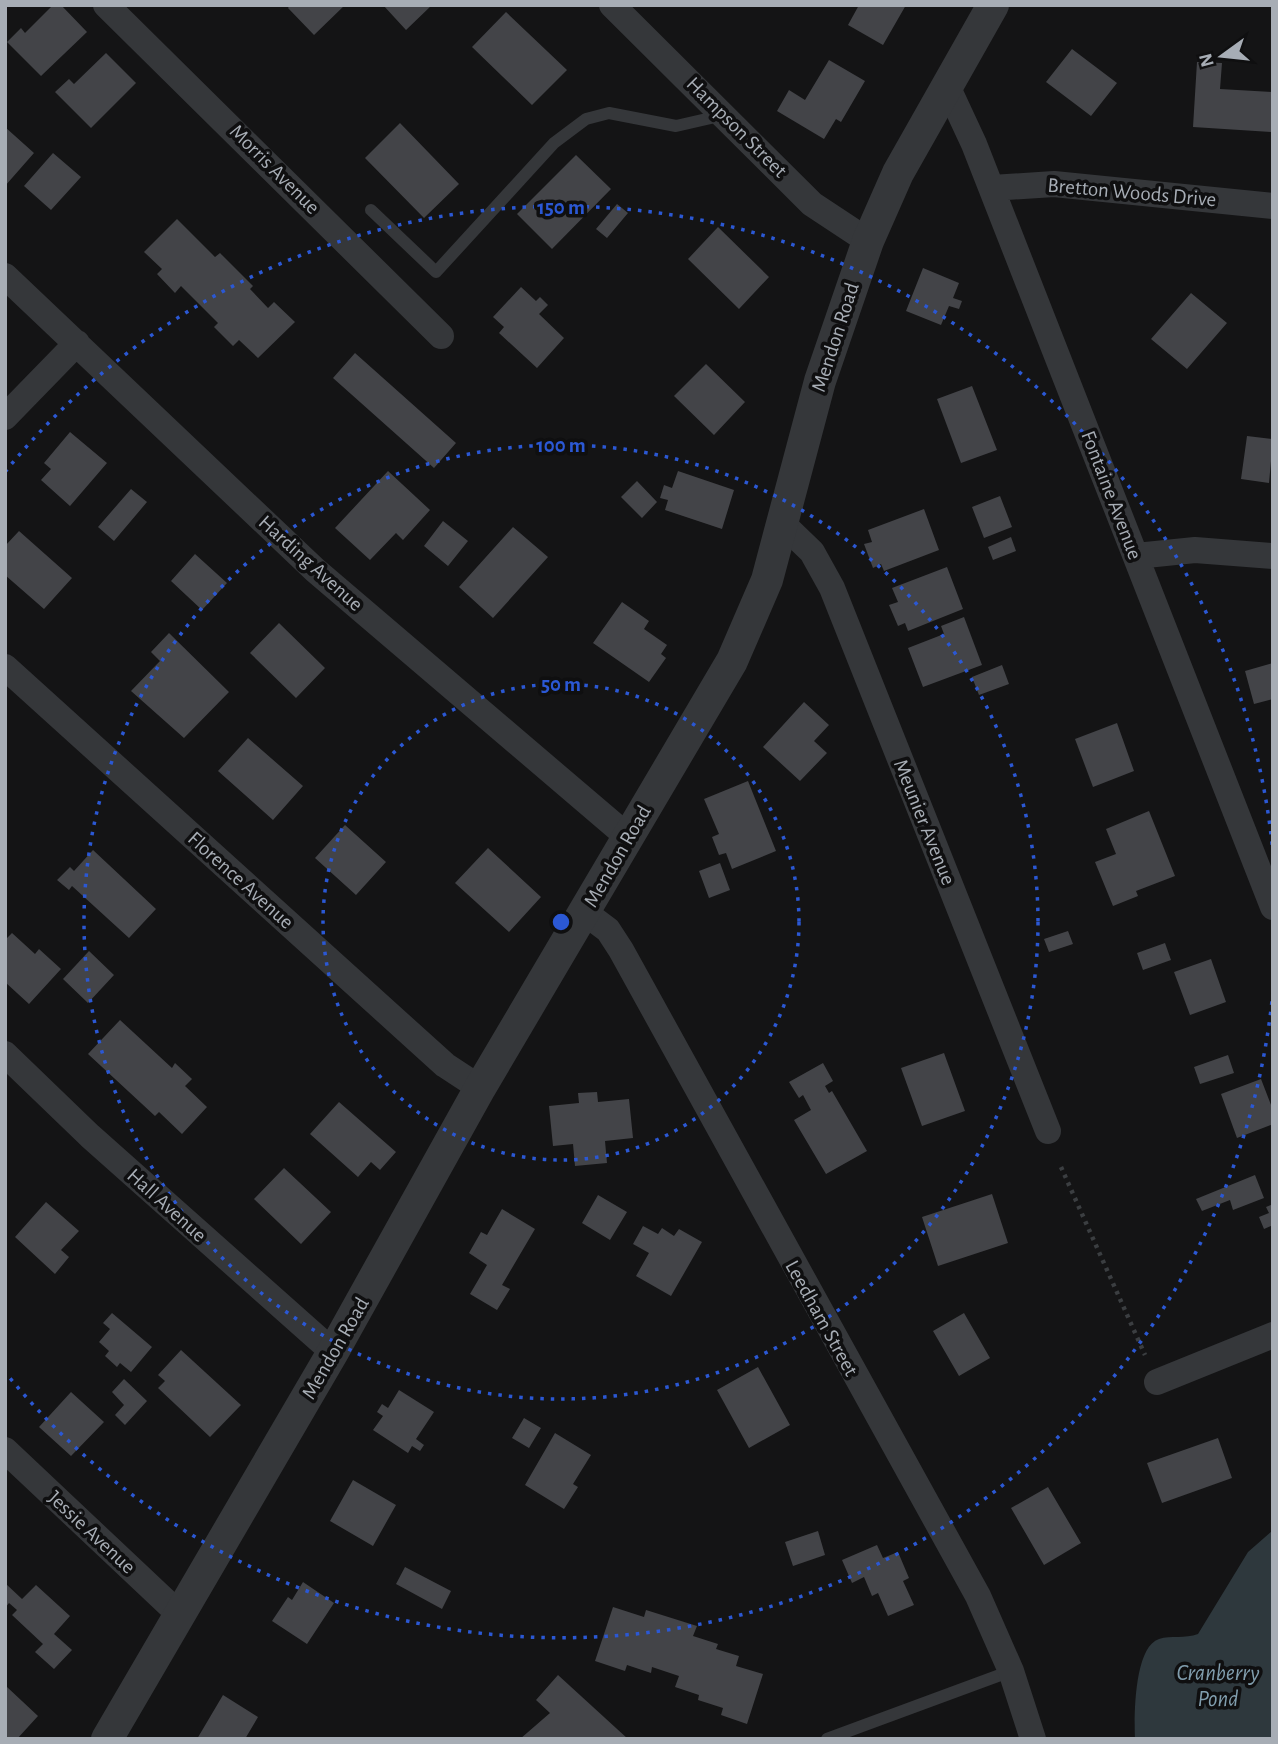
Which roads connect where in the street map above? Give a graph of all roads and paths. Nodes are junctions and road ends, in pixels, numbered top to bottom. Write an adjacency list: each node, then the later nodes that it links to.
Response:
1 (106, 5): 11 (street, Morris Avenue)
2 (612, 5): 5 (street, Hampson Street)
3 (993, 5): 4 (street, Mendon Road)
4 (947, 86): 6 (street, Fontaine Avenue); 9 (street, Mendon Road)
5 (725, 114): 8 (lane); 9 (street, Hampson Street)
6 (992, 188): 7 (street, Bretton Woods Drive); 15 (street, Fontaine Avenue)
7 (1273, 206)
8 (371, 210)
9 (868, 241): 14 (street, Mendon Road)
10 (5, 276): 12 (street, Harding Avenue)
11 (442, 336)
12 (77, 343): 13 (street); 18 (street, Harding Avenue)
13 (5, 417)
14 (783, 524): 18 (street, Mendon Road); 23 (street, Meunier Avenue)
15 (1136, 556): 16 (street); 19 (street, Fontaine Avenue)
16 (1273, 556)
17 (5, 667): 22 (street, Florence Avenue)
18 (628, 838): 20 (street, Mendon Road)
19 (1273, 907)
20 (584, 912): 22 (street, Mendon Road); 30 (street, Leedham Street)
21 (5, 1054): 26 (street, Hall Avenue)
22 (480, 1088): 26 (street, Mendon Road)
23 (1048, 1131)
24 (1061, 1167): 27 (path)
25 (1273, 1335): 27 (street)
26 (333, 1352): 29 (street, Mendon Road)
27 (1157, 1382)
28 (5, 1450): 29 (street, Jessie Avenue)
29 (179, 1614): 31 (street, Mendon Road)
30 (1012, 1671): 32 (lane); 33 (street, Leedham Street)
31 (107, 1739)
32 (827, 1739)
33 (1033, 1739)

